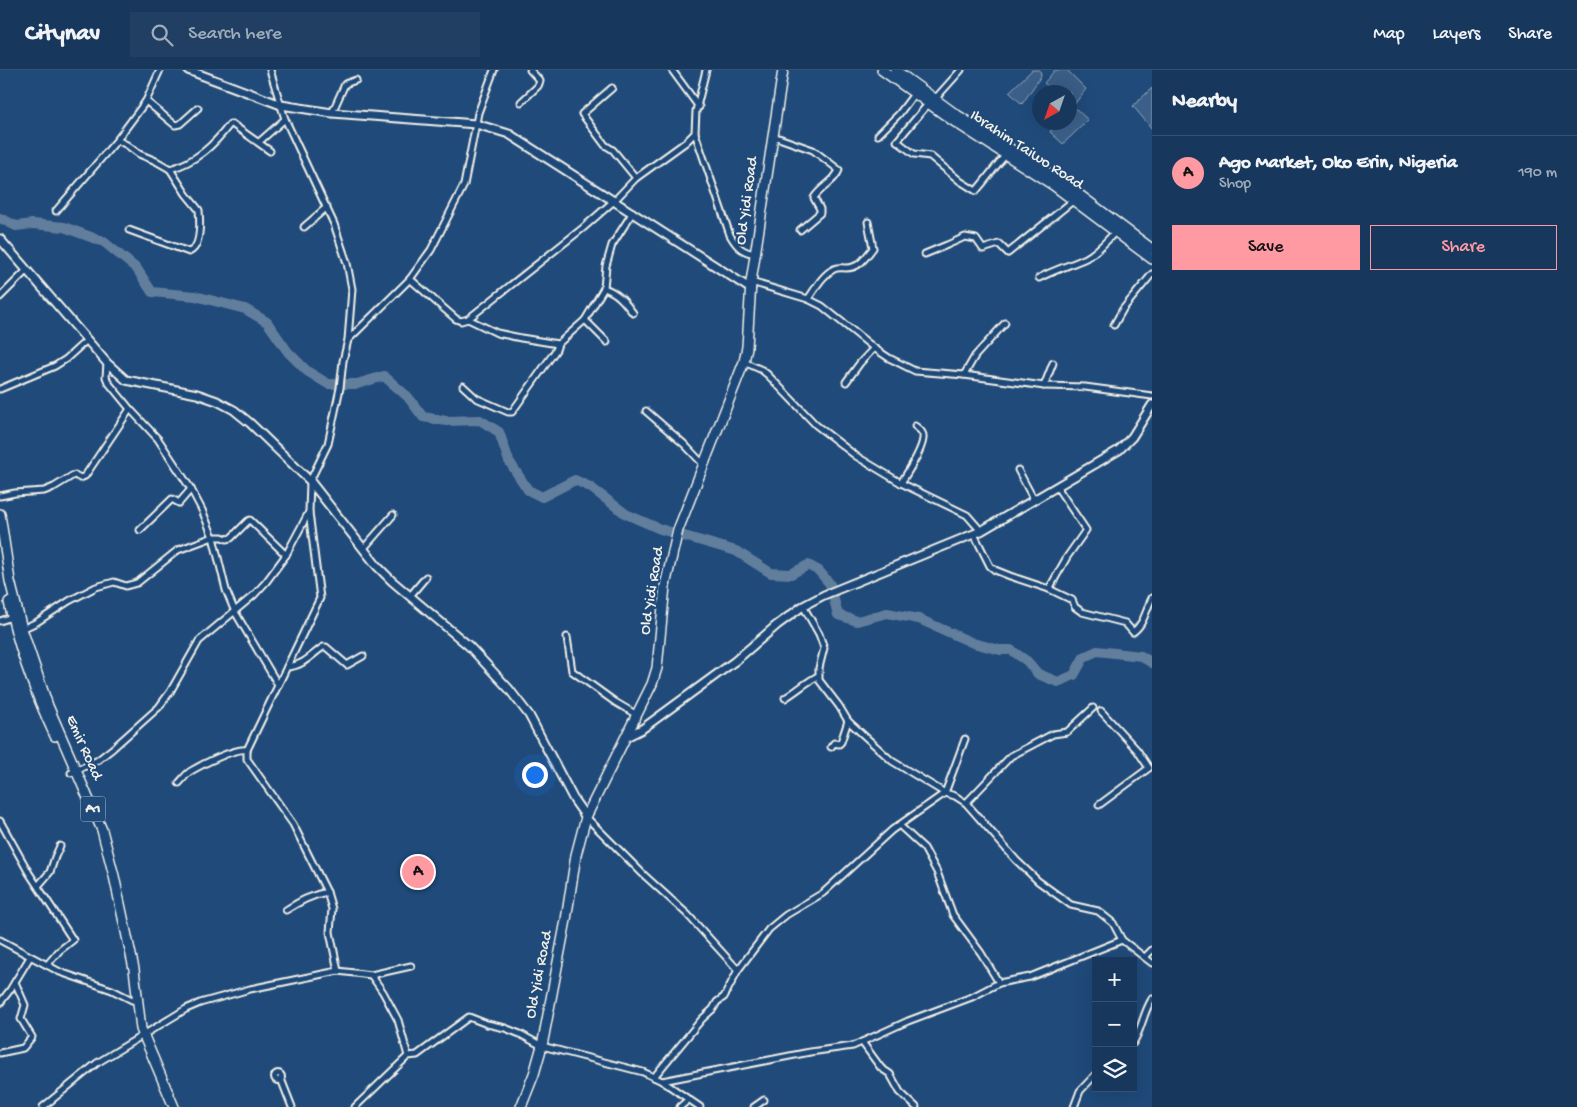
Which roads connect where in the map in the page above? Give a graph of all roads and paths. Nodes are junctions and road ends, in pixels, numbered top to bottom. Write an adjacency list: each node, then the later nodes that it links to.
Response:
1 (160, 70): 15 (street)
2 (188, 70): 18 (street)
3 (270, 70): 18 (street)
4 (494, 70): 23 (street)
5 (531, 70): 16 (street)
6 (672, 70): 19 (street)
7 (706, 70): 19 (street)
8 (783, 70): 26 (main road, Old Yidi Road)
9 (882, 70): 14 (main road, Ibrahim Taiwo Road)
10 (894, 70): 17 (main road, Ibrahim Taiwo Road)
11 (961, 70): 17 (street)
12 (356, 80): 21 (street)
13 (612, 88): 32 (street)
14 (914, 94): 17 (main road, Ibrahim Taiwo Road); 25 (street)
15 (146, 101): 20 (street); 27 (street)
16 (521, 102)
17 (931, 102): 30 (main road, Ibrahim Taiwo Road); 30 (street); 44 (main road, Ibrahim Taiwo Road)
18 (281, 105): 21 (street); 22 (street)
19 (698, 107): 24 (street)
20 (198, 108)
21 (332, 113): 23 (street)
22 (285, 119): 28 (street); 35 (street)
23 (476, 124): 33 (street); 51 (street)
24 (695, 133): 32 (street); 45 (street)
25 (878, 134)
26 (773, 136): 41 (street); 45 (main road, Old Yidi Road)
27 (117, 140): 31 (street); 36 (street)
28 (258, 142): 29 (street); 31 (street)
29 (270, 151)
30 (1006, 155): 34 (main road, Ibrahim Taiwo Road)
31 (170, 169): 40 (street)
32 (636, 178): 33 (street)
33 (615, 200): 37 (street); 57 (street)
34 (1074, 200): 42 (main road, Ibrahim Taiwo Road); 46 (street)
35 (327, 207): 39 (street); 62 (street)
36 (56, 211)
37 (634, 212): 52 (street); 53 (street)
38 (868, 222): 55 (street)
39 (304, 227)
40 (130, 230)
41 (800, 230)
42 (1115, 232): 47 (main road, Ibrahim Taiwo Road); 50 (street)
43 (0, 239): 48 (street)
44 (1152, 249)
45 (756, 254): 52 (main road, Old Yidi Road)
46 (925, 254)
47 (1152, 259)
48 (27, 270): 54 (street); 61 (street)
49 (1152, 274): 60 (street)
50 (1039, 278)
51 (410, 279): 57 (street); 62 (street)
52 (751, 285): 55 (street); 66 (main road, Old Yidi Road)
53 (604, 288): 56 (street); 58 (street)
54 (0, 297)
55 (808, 299): 65 (street)
56 (633, 313)
57 (468, 319): 64 (street)
58 (585, 320): 63 (street); 64 (street)
59 (1005, 323): 69 (street)
60 (1114, 324)
61 (87, 340): 67 (street); 73 (street)
62 (348, 340): 81 (street)
63 (607, 342)
64 (558, 344): 71 (street)
65 (874, 348): 69 (street); 70 (street)
66 (744, 362): 79 (main road, Old Yidi Road); 82 (street)
67 (107, 363): 76 (street); 81 (street)
68 (1054, 363): 72 (street)
69 (964, 375): 72 (street)
70 (846, 382)
71 (463, 386)
72 (1044, 386): 74 (street)
73 (0, 389)
74 (1152, 396)
75 (1152, 405): 83 (street)
76 (130, 409): 84 (street); 85 (street)
77 (646, 412): 79 (street)
78 (915, 426): 82 (street)
79 (704, 465): 113 (main road, Old Yidi Road)
80 (1018, 470): 86 (street)
81 (310, 481): 87 (street); 93 (street)
82 (901, 483): 91 (street)
83 (1057, 487): 86 (street); 97 (street)
84 (191, 489): 90 (street); 92 (street)
85 (0, 496)
86 (1034, 500): 91 (street)
87 (309, 512): 95 (street); 107 (street)
88 (0, 514): 104 (main road, Emir Road / A1)
89 (393, 515): 93 (street)
90 (140, 530)
91 (977, 532): 97 (street); 100 (street)
92 (213, 537): 95 (street); 101 (street); 104 (street)
93 (364, 548): 98 (street)
94 (0, 555): 102 (main road, Emir Road / A1)
95 (286, 555): 101 (street)
96 (426, 577): 98 (street)
97 (1049, 589): 99 (street)
98 (410, 596): 125 (street)
99 (1152, 598)
100 (803, 606): 108 (street); 115 (street)
101 (235, 612): 109 (street); 120 (street)
102 (12, 617): 103 (street); 120 (main road, Emir Road / A1)
103 (0, 621)
104 (22, 629): 120 (main road, Emir Road / A1)
105 (567, 637): 113 (street)
106 (364, 656): 107 (street)
107 (287, 666): 109 (street)
108 (818, 676): 110 (street); 114 (street)
109 (278, 683): 118 (street)
110 (785, 698)
111 (1093, 708): 123 (street)
112 (1101, 711): 119 (street)
113 (637, 715): 115 (main road, Old Yidi Road)
114 (848, 720): 117 (street); 122 (street)
115 (626, 737): 125 (main road, Old Yidi Road)
116 (965, 739): 122 (street)
117 (831, 747)
118 (247, 750): 121 (street); 130 (street)
119 (1151, 768): 124 (street)
120 (74, 772): 146 (main road, Emir Road / A1)
121 (179, 783)
122 (945, 793): 123 (street); 127 (street)
123 (966, 803): 133 (street)
124 (1098, 805)
125 (586, 817): 140 (street); 151 (main road, Old Yidi Road)
126 (0, 821): 129 (street)
127 (899, 825): 140 (street); 144 (street)
128 (60, 846): 129 (street)
129 (38, 886): 138 (street)
130 (327, 892): 131 (street); 141 (street)
131 (286, 910)
132 (0, 940): 135 (street)
133 (1122, 940): 136 (street); 144 (street)
134 (1152, 950): 136 (street)
135 (30, 957): 138 (street); 143 (street)
136 (1144, 957): 137 (street)
137 (1152, 963)
138 (47, 965): 146 (street)
139 (411, 966): 142 (street)
140 (738, 970): 154 (street)
141 (338, 971): 142 (street); 149 (street)
142 (371, 975): 153 (street)
143 (15, 982): 147 (street); 152 (street)
144 (999, 983): 150 (street)
145 (1152, 1000): 148 (street)
146 (135, 1001): 149 (main road, Emir Road / A1)
147 (0, 1003)
148 (1137, 1036)
149 (141, 1038): 158 (street); 163 (main road, Emir Road / A1); 164 (main road, Emir Road / A1)
150 (862, 1042): 157 (street); 171 (street)
151 (542, 1046): 153 (street); 154 (street); 167 (main road, Old Yidi Road)
152 (0, 1053)
153 (408, 1056): 166 (street)
154 (654, 1077): 157 (street)
155 (1092, 1078): 172 (street)
156 (280, 1079): 165 (street)
157 (662, 1081): 159 (street)
158 (52, 1100): 161 (street); 162 (street)
159 (688, 1100): 168 (street); 169 (street)
160 (764, 1100): 170 (street)
161 (43, 1107)
162 (50, 1107)
163 (168, 1107)
164 (174, 1107)
165 (292, 1107)
166 (355, 1107)
167 (521, 1107)
168 (680, 1107)
169 (700, 1107)
170 (754, 1107)
171 (916, 1107)
172 (1074, 1107)

